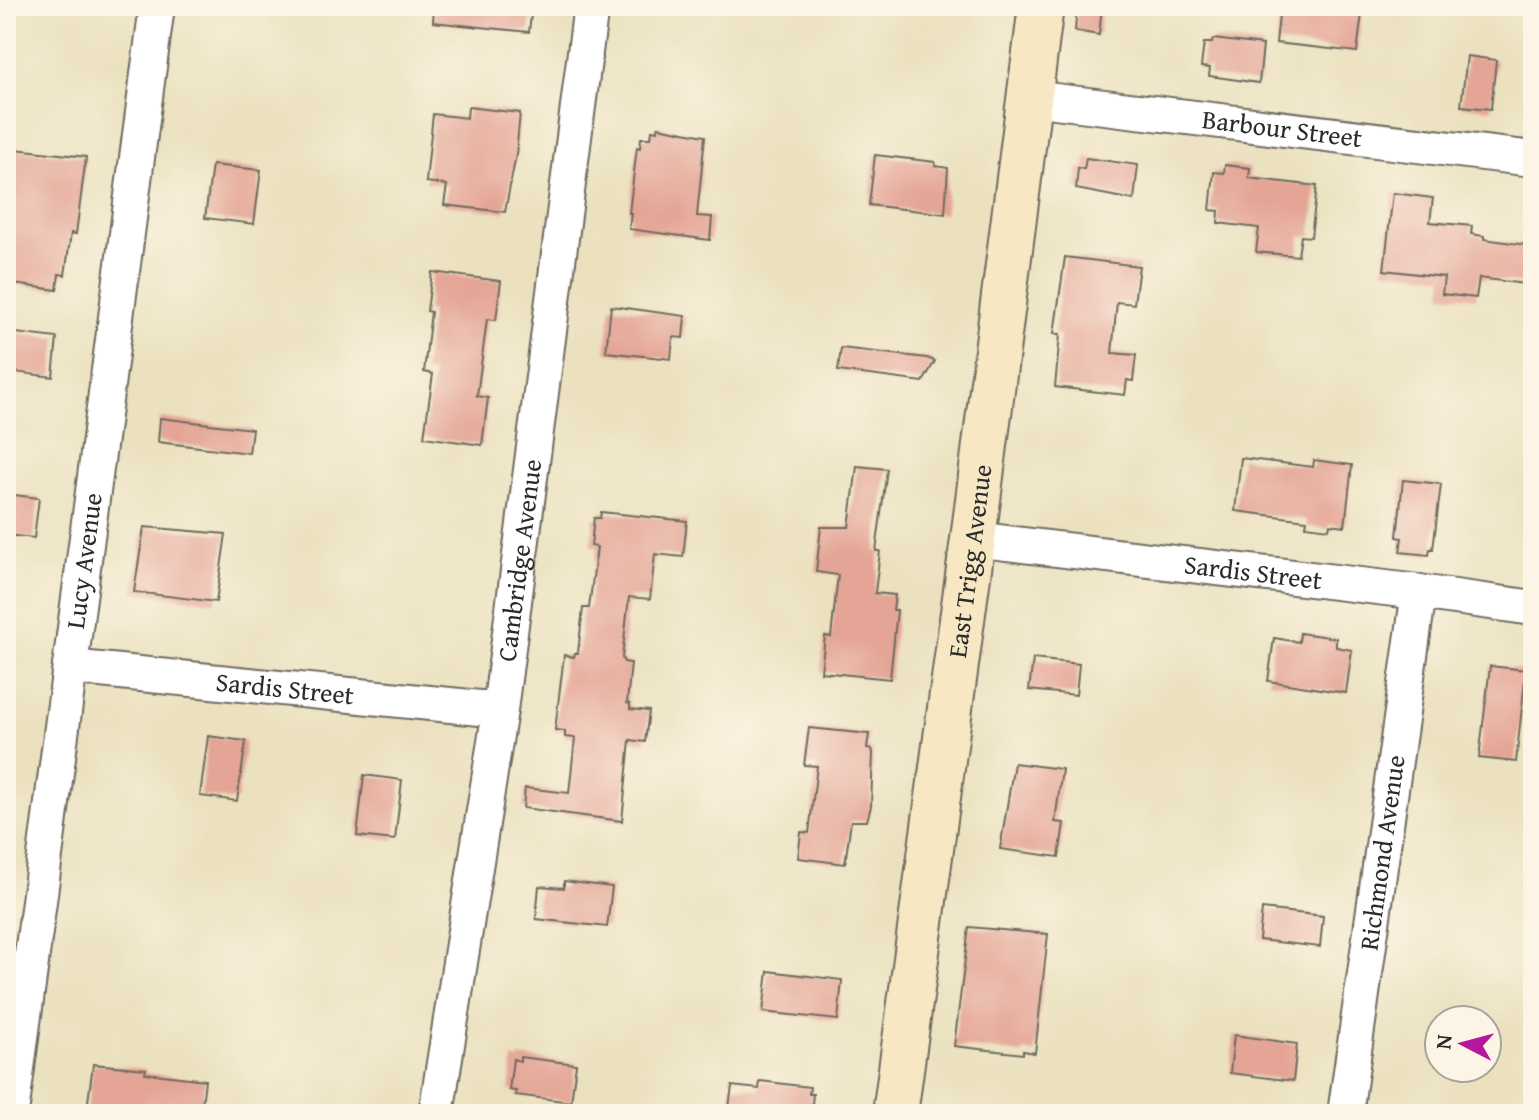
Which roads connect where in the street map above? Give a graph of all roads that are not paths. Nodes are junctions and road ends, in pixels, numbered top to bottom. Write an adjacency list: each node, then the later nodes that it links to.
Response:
1 (157, 6): 9 (street, Lucy Avenue)
2 (591, 6): 10 (street, Cambridge Avenue)
3 (1041, 6): 4 (street, East Trigg Avenue)
4 (1030, 98): 5 (street, Barbour Street); 6 (street, East Trigg Avenue)
5 (1533, 159)
6 (973, 539): 7 (street, Sardis Street); 13 (street, East Trigg Avenue)
7 (1419, 592): 8 (street, Sardis Street); 14 (street, Richmond Avenue)
8 (1533, 608)
9 (70, 667): 10 (street, Sardis Street); 11 (street, Lucy Avenue)
10 (500, 710): 12 (street, Cambridge Avenue)
11 (11, 1114)
12 (436, 1114)
13 (895, 1114)
14 (1345, 1114)

